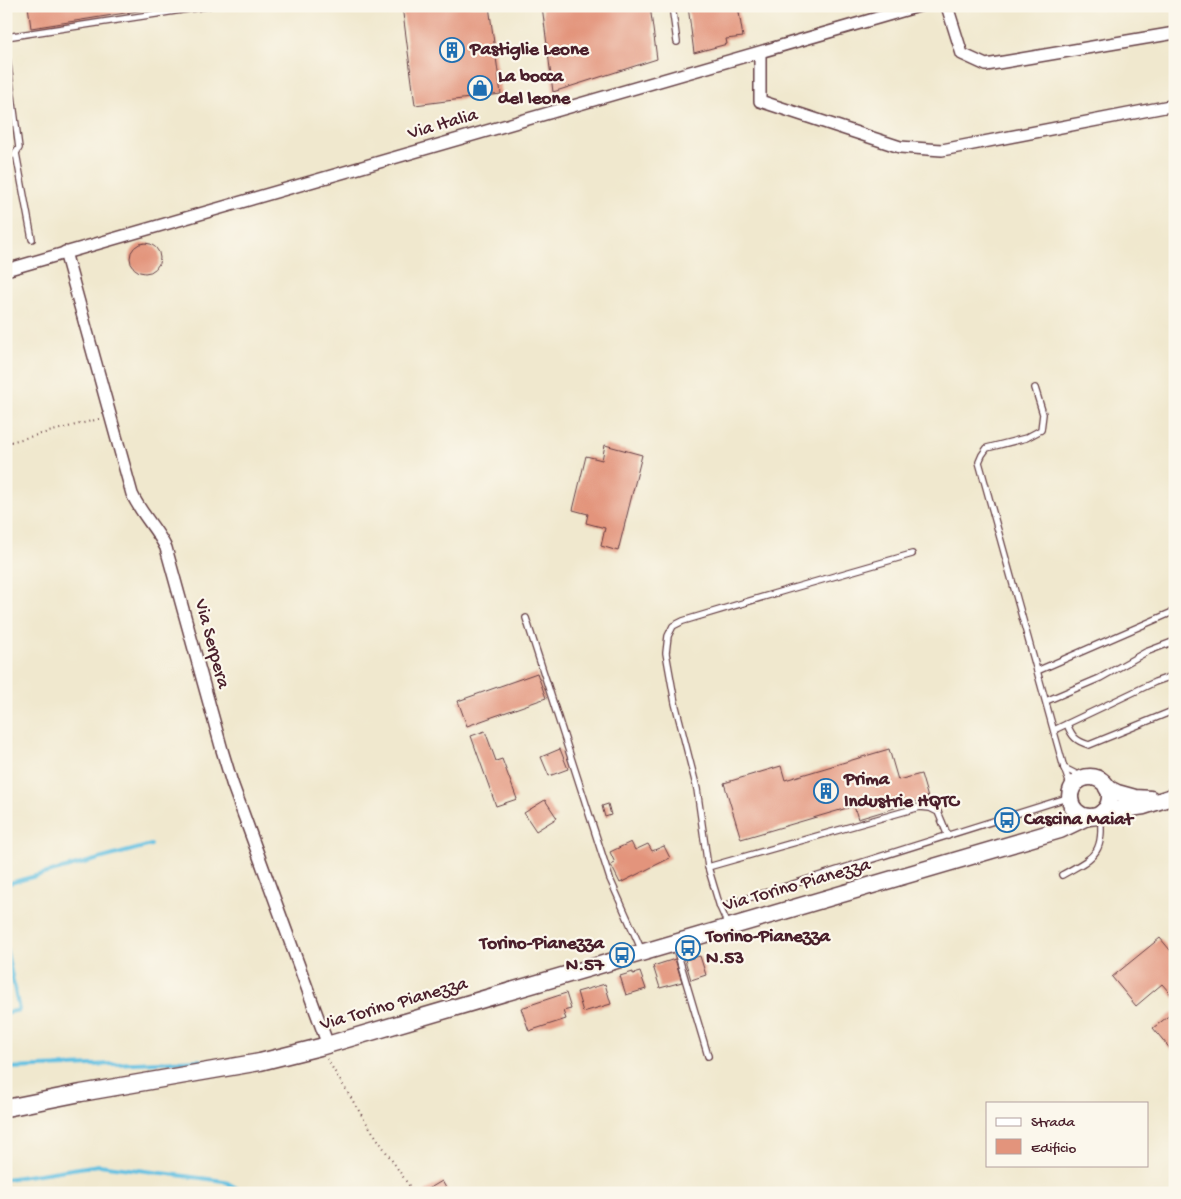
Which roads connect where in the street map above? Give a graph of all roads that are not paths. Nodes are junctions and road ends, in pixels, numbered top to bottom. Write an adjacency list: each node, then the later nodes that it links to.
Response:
1 (208, 6): 6 (lane)
2 (672, 6): 7 (lane)
3 (919, 6): 9 (street, Via Italia)
4 (947, 6): 5 (street)
5 (1175, 33)
6 (6, 37)
7 (677, 42)
8 (6, 50): 11 (lane)
9 (760, 53): 10 (street); 14 (street, Via Italia)
10 (1175, 105)
11 (16, 153): 12 (lane); 13 (lane)
12 (6, 159)
13 (32, 239)
14 (65, 252): 15 (street, Via Italia); 42 (street, Via Serpera)
15 (6, 270)
16 (1035, 388): 21 (lane)
17 (912, 554): 36 (lane)
18 (1175, 611): 21 (lane)
19 (526, 618): 41 (lane)
20 (1175, 641): 23 (lane)
21 (1037, 671): 23 (lane)
22 (1175, 675): 25 (lane)
23 (1046, 701): 26 (lane)
24 (1175, 710): 25 (lane)
25 (1067, 724): 26 (lane)
26 (1054, 730): 27 (lane)
27 (1064, 768): 28 (lane); 30 (lane)
28 (1084, 778): 29 (main road); 30 (main road)
29 (1107, 788): 32 (main road, Via Torino Pianezza); 33 (main road)
30 (1071, 795): 33 (main road); 34 (main road); 35 (lane)
31 (1175, 796): 32 (main road, Via Torino Pianezza)
32 (1159, 800): 33 (main road, Via Torino Pianezza)
33 (1096, 815): 34 (main road, Via Torino Pianezza); 37 (lane)
34 (1044, 834): 39 (main road, Via Torino Pianezza)
35 (948, 836): 36 (lane); 38 (lane)
36 (708, 867): 38 (lane)
37 (1062, 875)
38 (720, 907): 39 (lane)
39 (729, 927): 40 (main road, Via Torino Pianezza)
40 (675, 943): 41 (main road, Via Torino Pianezza); 43 (lane)
41 (643, 952): 42 (main road, Via Torino Pianezza)
42 (324, 1046): 44 (main road, Via Torino Pianezza)
43 (708, 1056)
44 (6, 1108)

